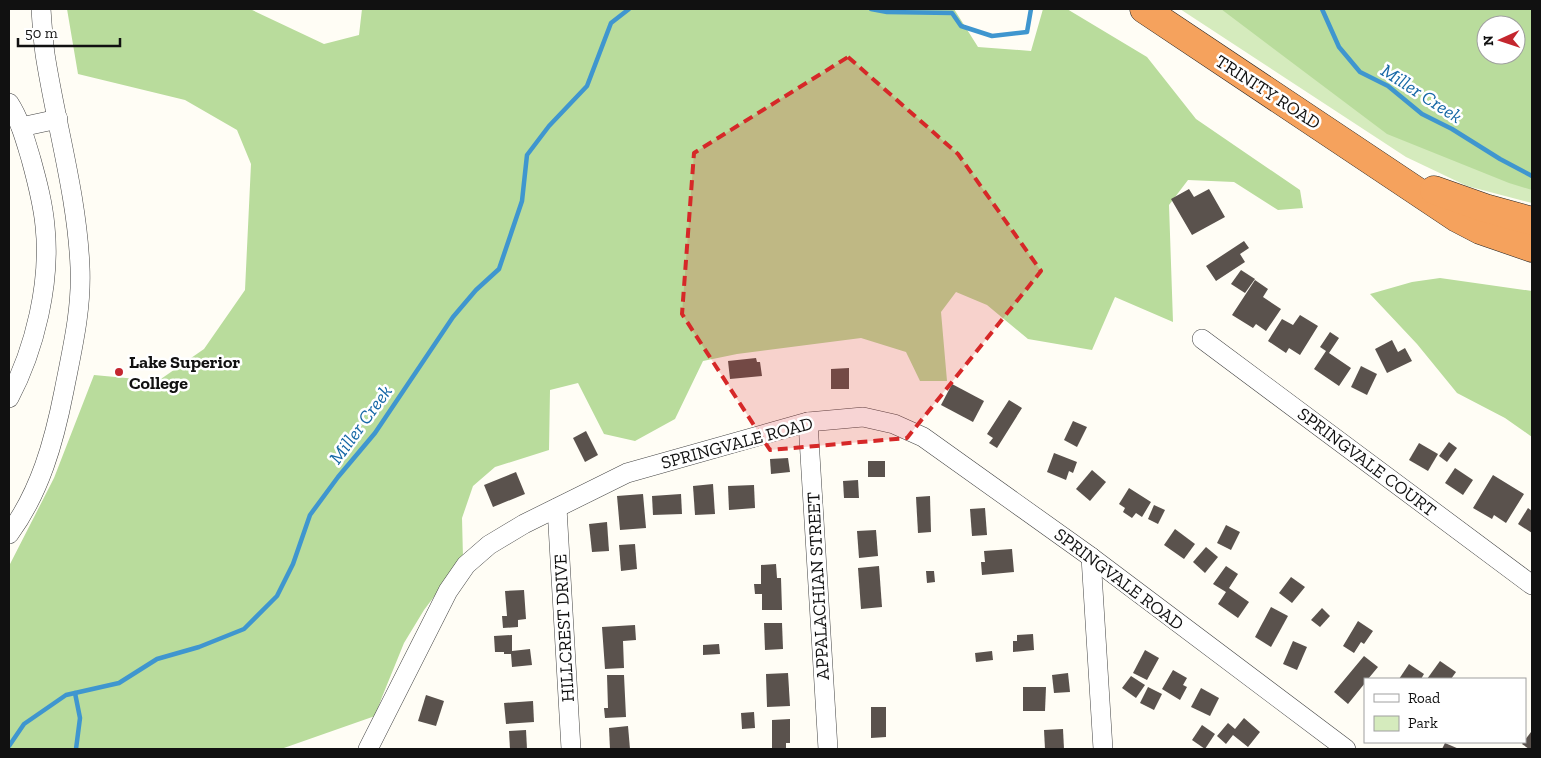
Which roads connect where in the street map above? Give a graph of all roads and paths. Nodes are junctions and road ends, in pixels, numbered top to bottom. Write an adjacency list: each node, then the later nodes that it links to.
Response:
1 (41, 9): 4 (street)
2 (1144, 9): 6 (highway, TRINITY ROAD)
3 (9, 103): 5 (street)
4 (58, 118): 5 (street); 13 (street)
5 (21, 127): 10 (street)
6 (1393, 174): 7 (highway, TRINITY ROAD); 8 (highway, TRINITY ROAD)
7 (1532, 221)
8 (1532, 248)
9 (1202, 339): 15 (street, SPRINGVALE COURT)
10 (9, 398)
11 (808, 422): 12 (street, SPRINGVALE ROAD); 14 (street, SPRINGVALE ROAD); 18 (street, APPALACHIAN STREET)
12 (557, 508): 16 (street, SPRINGVALE ROAD); 17 (street, HILLCREST DRIVE)
13 (11, 525)
14 (1091, 557): 19 (street); 20 (street, SPRINGVALE ROAD)
15 (1532, 585)
16 (368, 749)
17 (571, 749)
18 (828, 749)
19 (1103, 749)
20 (1346, 749)

